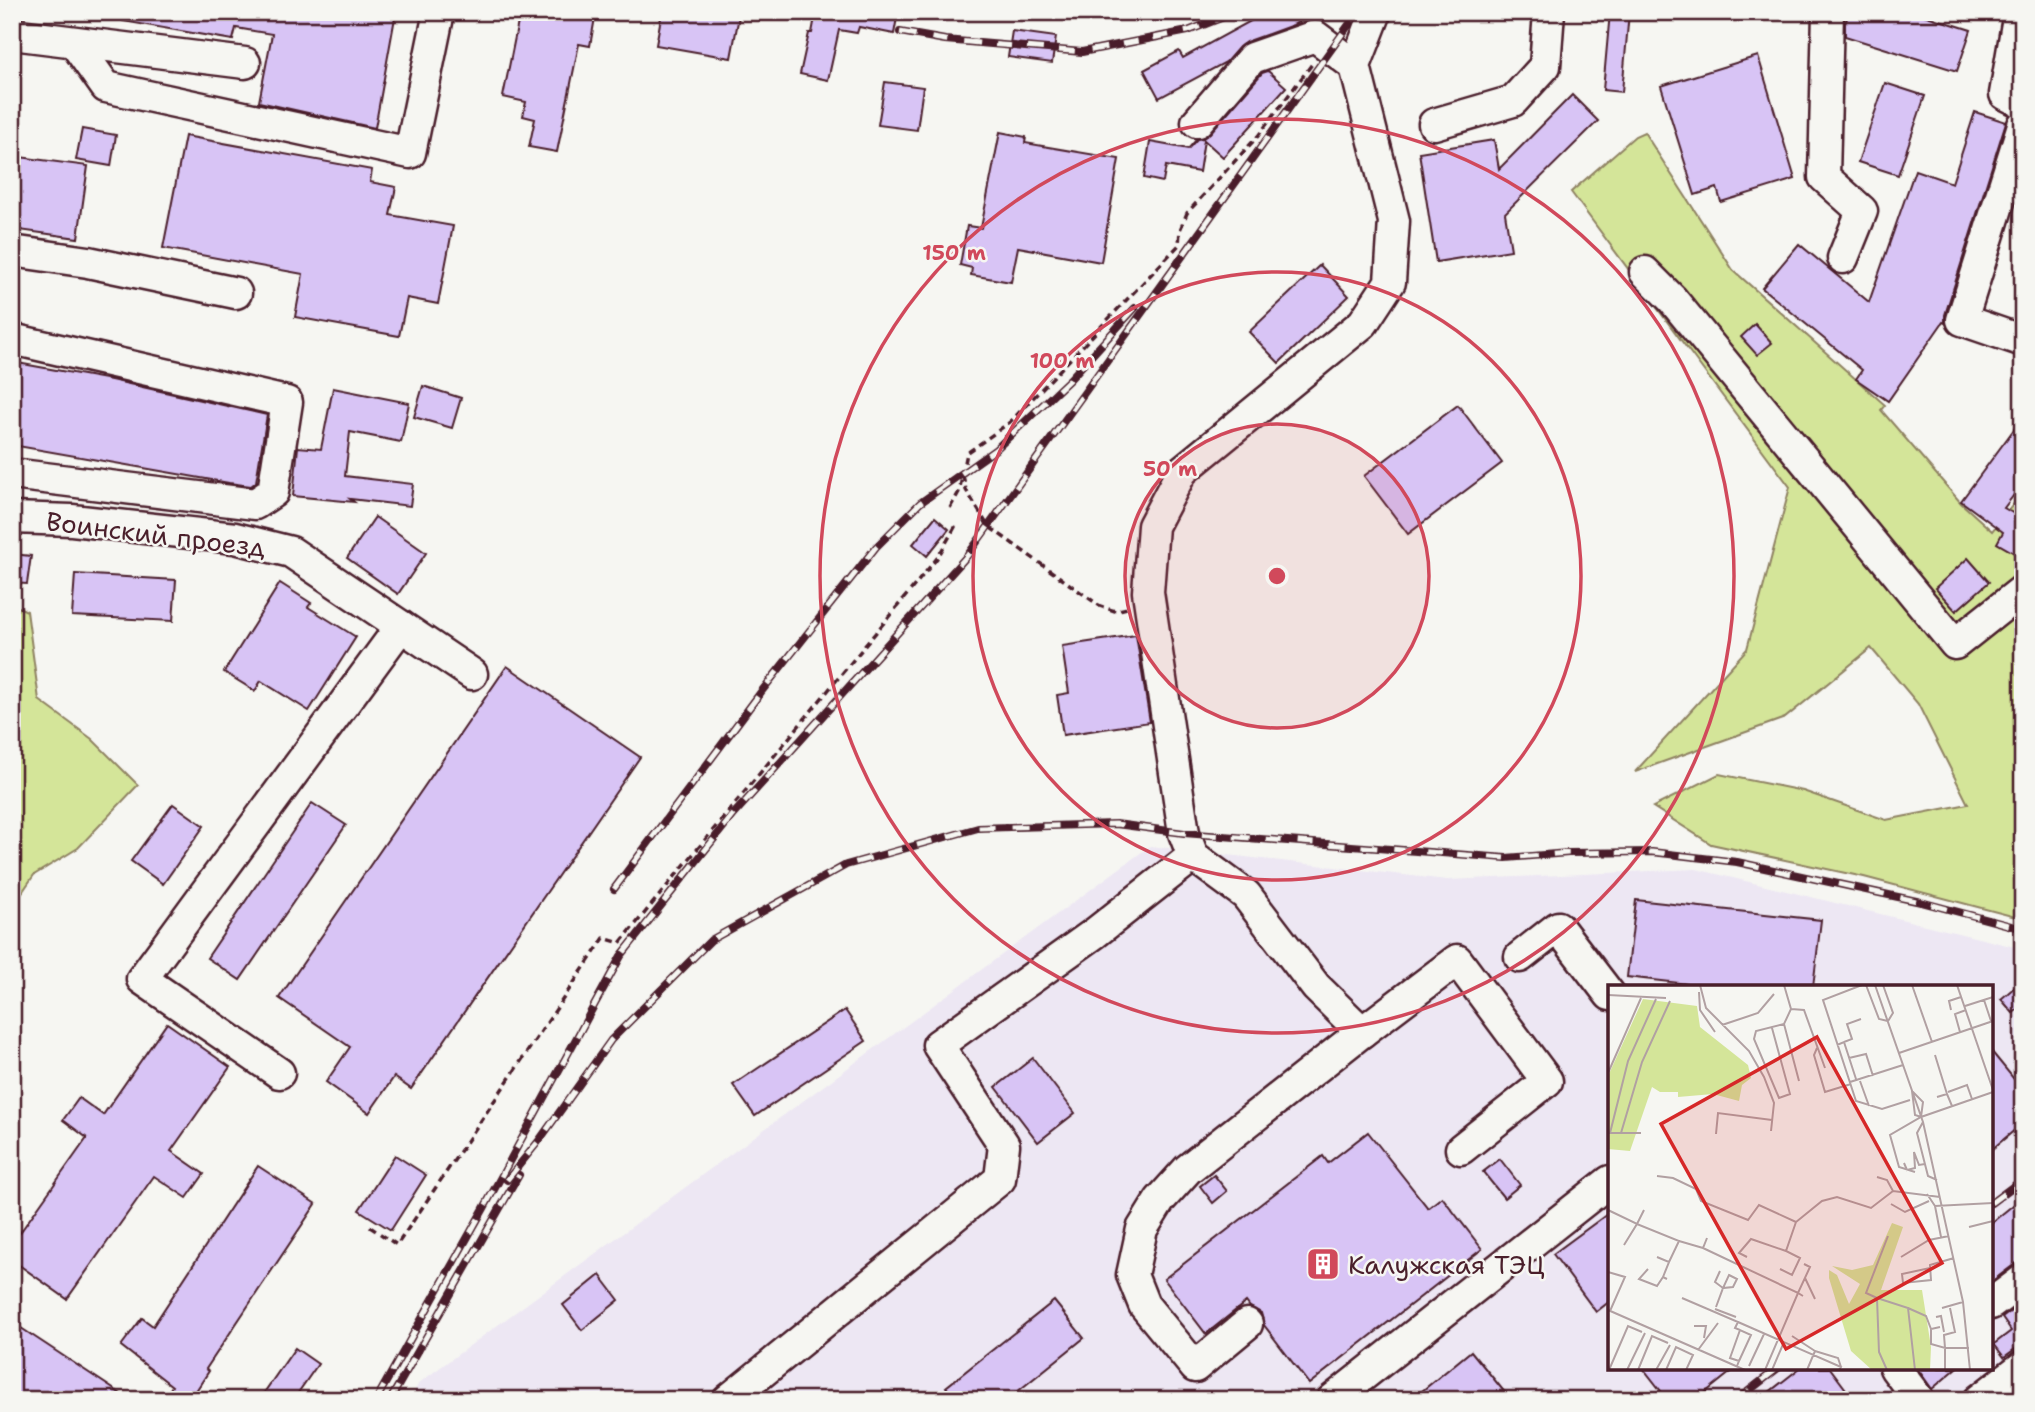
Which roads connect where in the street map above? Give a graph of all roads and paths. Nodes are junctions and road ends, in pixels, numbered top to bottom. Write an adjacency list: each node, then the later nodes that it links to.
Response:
1 (439, 12): 7 (street)
2 (1376, 12): 10 (street)
3 (1549, 12): 13 (street)
4 (1828, 12): 16 (street)
5 (2018, 12): 11 (street)
6 (12, 34): 7 (street)
7 (75, 42): 9 (street)
8 (1327, 45): 10 (street); 12 (street); 21 (path)
9 (245, 63)
10 (1355, 66): 30 (street)
11 (2023, 103)
12 (1197, 122)
13 (1434, 124)
14 (2023, 125): 20 (street)
15 (12, 251): 18 (street)
16 (1843, 258)
17 (1645, 272): 26 (street)
18 (236, 293)
19 (12, 339): 22 (street)
20 (2023, 341)
21 (963, 473): 23 (path); 27 (path)
22 (12, 474)
23 (950, 508)
24 (12, 519): 28 (street, Воинский проезд)
25 (953, 524): 37 (path)
26 (2023, 590)
27 (1129, 607)
28 (401, 626): 29 (street, Воинский проезд); 34 (street)
29 (472, 674)
30 (1192, 856): 33 (street); 44 (street)
31 (1520, 957): 32 (street)
32 (1608, 992)
33 (1362, 1032): 35 (street); 40 (street)
34 (279, 1073)
35 (1461, 1149)
36 (1608, 1183): 45 (street)
37 (370, 1227)
38 (2023, 1280): 39 (street)
39 (1993, 1302)
40 (1247, 1324)
41 (2023, 1366): 43 (street)
42 (1896, 1370): 46 (street)
43 (1981, 1399)
44 (728, 1400)
45 (1332, 1400)
46 (1919, 1400)

